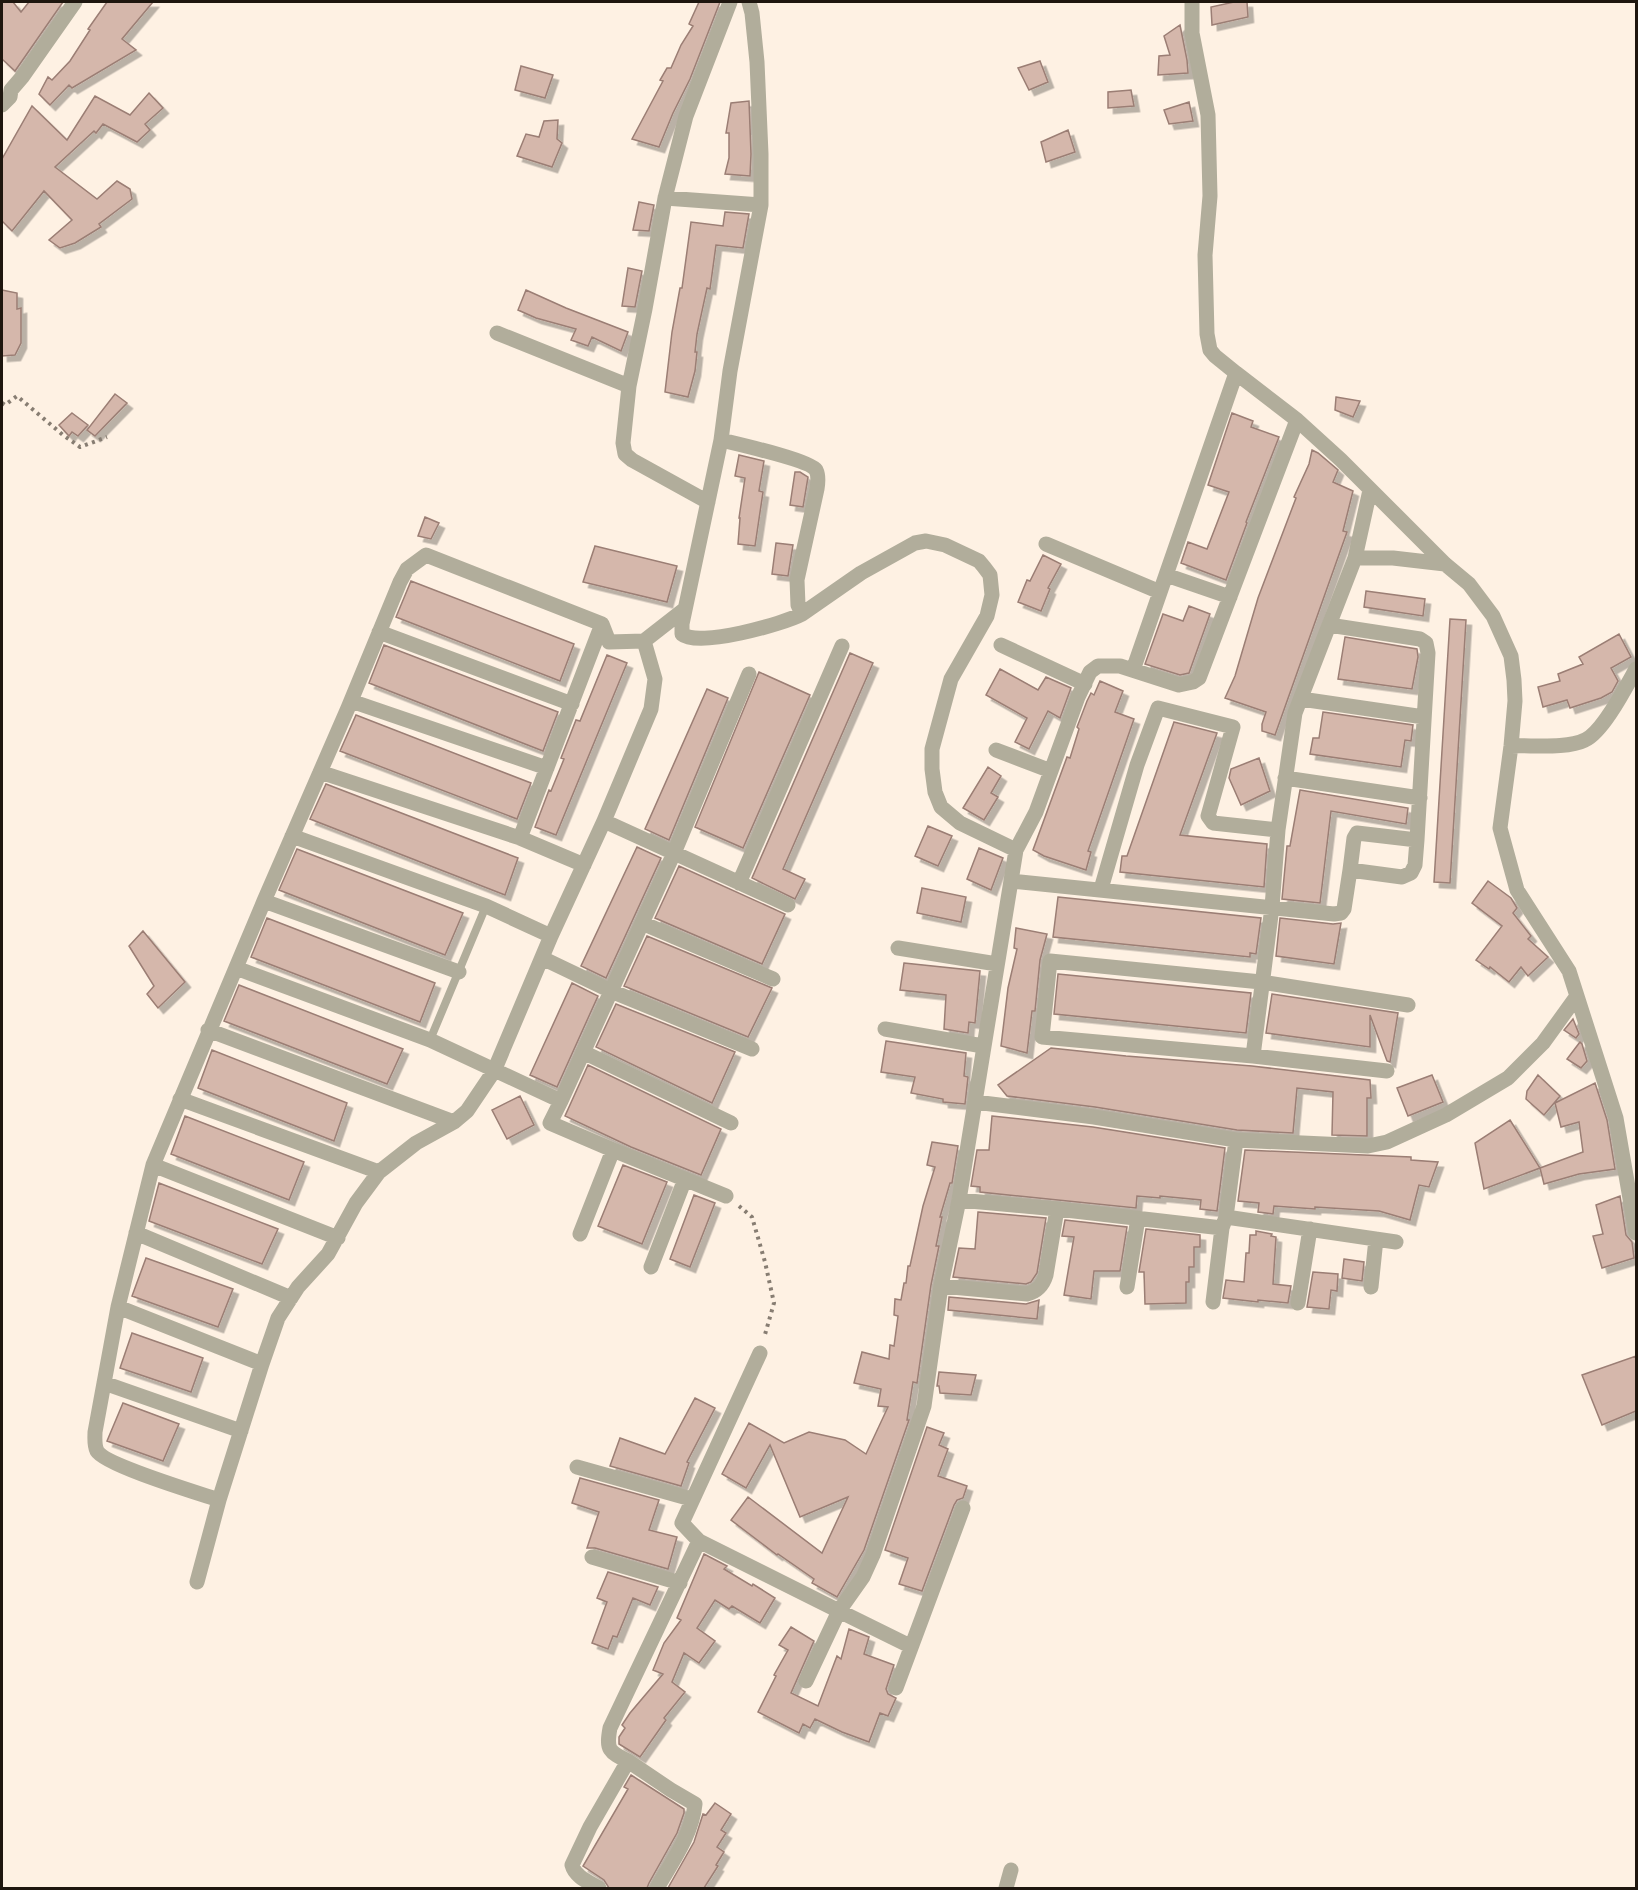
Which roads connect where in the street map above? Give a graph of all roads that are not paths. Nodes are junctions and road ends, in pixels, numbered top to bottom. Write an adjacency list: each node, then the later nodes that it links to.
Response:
1 (75, 2): 5 (street)
2 (730, 2): 6 (street)
3 (749, 2): 7 (street)
4 (1192, 2): 9 (street)
5 (2, 105)
6 (664, 198): 7 (street); 10 (street)
7 (760, 205): 12 (street)
8 (497, 333): 10 (street)
9 (1236, 373): 11 (street); 18 (street)
10 (629, 386): 14 (street)
11 (1298, 420): 13 (street); 20 (street)
12 (721, 440): 14 (street); 22 (street)
13 (1370, 490): 16 (street); 17 (street)
14 (708, 502): 21 (street)
15 (1046, 544): 19 (street)
16 (1355, 558): 17 (street); 24 (street)
17 (1445, 564): 37 (street)
18 (1166, 575): 19 (street); 20 (street)
19 (1160, 592): 30 (street)
20 (1230, 597): 30 (street)
21 (685, 609): 22 (street); 26 (street)
22 (802, 614): 49 (street)
23 (602, 624): 25 (street); 26 (street); 35 (street)
24 (1329, 625): 33 (street); 36 (street)
25 (379, 632): 34 (street); 35 (street)
26 (644, 641): 44 (street)
27 (1001, 645): 32 (street)
28 (842, 646): 54 (street)
29 (1636, 669): 37 (street)
30 (1133, 670): 32 (street)
31 (749, 674): 50 (street)
32 (1085, 684): 40 (street)
33 (1300, 699): 36 (street); 42 (street)
34 (351, 700): 39 (street); 41 (street)
35 (572, 704): 39 (street)
36 (1424, 717): 43 (street)
37 (1512, 746): 70 (street)
38 (996, 750): 40 (street)
39 (547, 768): 47 (street)
40 (1051, 771): 49 (street)
41 (320, 772): 46 (street); 47 (street)
42 (1285, 778): 43 (street); 45 (street)
43 (1420, 798): 48 (street)
44 (604, 821): 50 (street); 51 (street)
45 (1278, 830): 55 (street); 59 (street)
46 (292, 836): 56 (street); 58 (street)
47 (520, 838): 51 (street)
48 (1417, 840): 52 (street); 52 (street)
49 (1016, 850): 53 (street)
50 (674, 853): 54 (street); 60 (street)
51 (584, 865): 61 (street)
52 (1350, 870): 59 (street)
53 (1011, 881): 55 (street); 64 (street)
54 (739, 883): 57 (street)
55 (1101, 889): 59 (street)
56 (264, 901): 65 (street); 66 (street)
57 (788, 905)
58 (486, 906): 61 (street); 66 (lane)
59 (1272, 907): 68 (street)
60 (642, 923): 67 (street); 69 (street)
61 (551, 936): 63 (street)
62 (898, 948): 64 (street)
63 (542, 958): 69 (street); 79 (street)
64 (997, 964): 75 (street)
65 (236, 968): 73 (street); 74 (street)
66 (459, 972): 74 (lane)
67 (773, 980)
68 (1261, 982): 71 (street); 78 (street); 78 (street)
69 (611, 991): 76 (street); 77 (street)
70 (1577, 996): 86 (street); 96 (street)
71 (1408, 1005)
72 (885, 1029): 75 (street)
73 (208, 1030): 81 (street); 84 (street)
74 (430, 1040): 79 (street)
75 (983, 1046): 83 (street)
76 (752, 1050)
77 (583, 1052): 82 (street); 85 (street)
78 (1253, 1056): 80 (street)
79 (494, 1071): 82 (street); 84 (street)
80 (1388, 1071)
81 (180, 1099): 88 (street); 89 (street)
82 (561, 1101): 87 (street)
83 (975, 1102): 86 (street); 92 (street)
84 (454, 1122): 89 (street)
85 (731, 1123)
86 (1236, 1140): 95 (street)
87 (614, 1150): 90 (street); 99 (street)
88 (153, 1165): 98 (street); 100 (street)
89 (379, 1172): 100 (street)
90 (685, 1179): 91 (street); 103 (street)
91 (726, 1196)
92 (959, 1200): 93 (street); 104 (street)
93 (1057, 1209): 94 (street); 104 (street)
94 (1138, 1218): 95 (street); 105 (street)
95 (1224, 1222): 97 (street); 108 (street)
96 (1636, 1228)
97 (1310, 1229): 101 (street); 109 (street)
98 (136, 1233): 107 (street); 110 (street)
99 (580, 1234)
100 (338, 1238): 107 (street)
101 (1376, 1239): 102 (street); 106 (street)
102 (1396, 1242)
103 (651, 1267)
104 (941, 1286): 123 (street)
105 (1127, 1287)
106 (1371, 1287)
107 (291, 1298): 112 (street)
108 (1213, 1302)
109 (1298, 1303)
110 (118, 1307): 112 (street); 113 (street)
111 (760, 1353): 116 (street)
112 (262, 1364): 114 (street)
113 (104, 1383): 114 (street); 117 (street)
114 (241, 1431): 117 (street)
115 (577, 1467): 116 (street)
116 (691, 1499): 119 (street)
117 (219, 1500): 121 (street)
118 (963, 1508): 124 (street)
119 (699, 1541): 122 (street); 123 (street)
120 (592, 1557): 122 (street)
121 (197, 1582)
122 (680, 1583): 127 (street)
123 (839, 1611): 124 (street); 125 (street)
124 (910, 1646): 126 (street)
125 (806, 1681)
126 (896, 1688)
127 (628, 1761): 129 (street); 130 (street)
128 (1011, 1870): 131 (street)
129 (599, 1888)
130 (657, 1888)
131 (1006, 1888)

